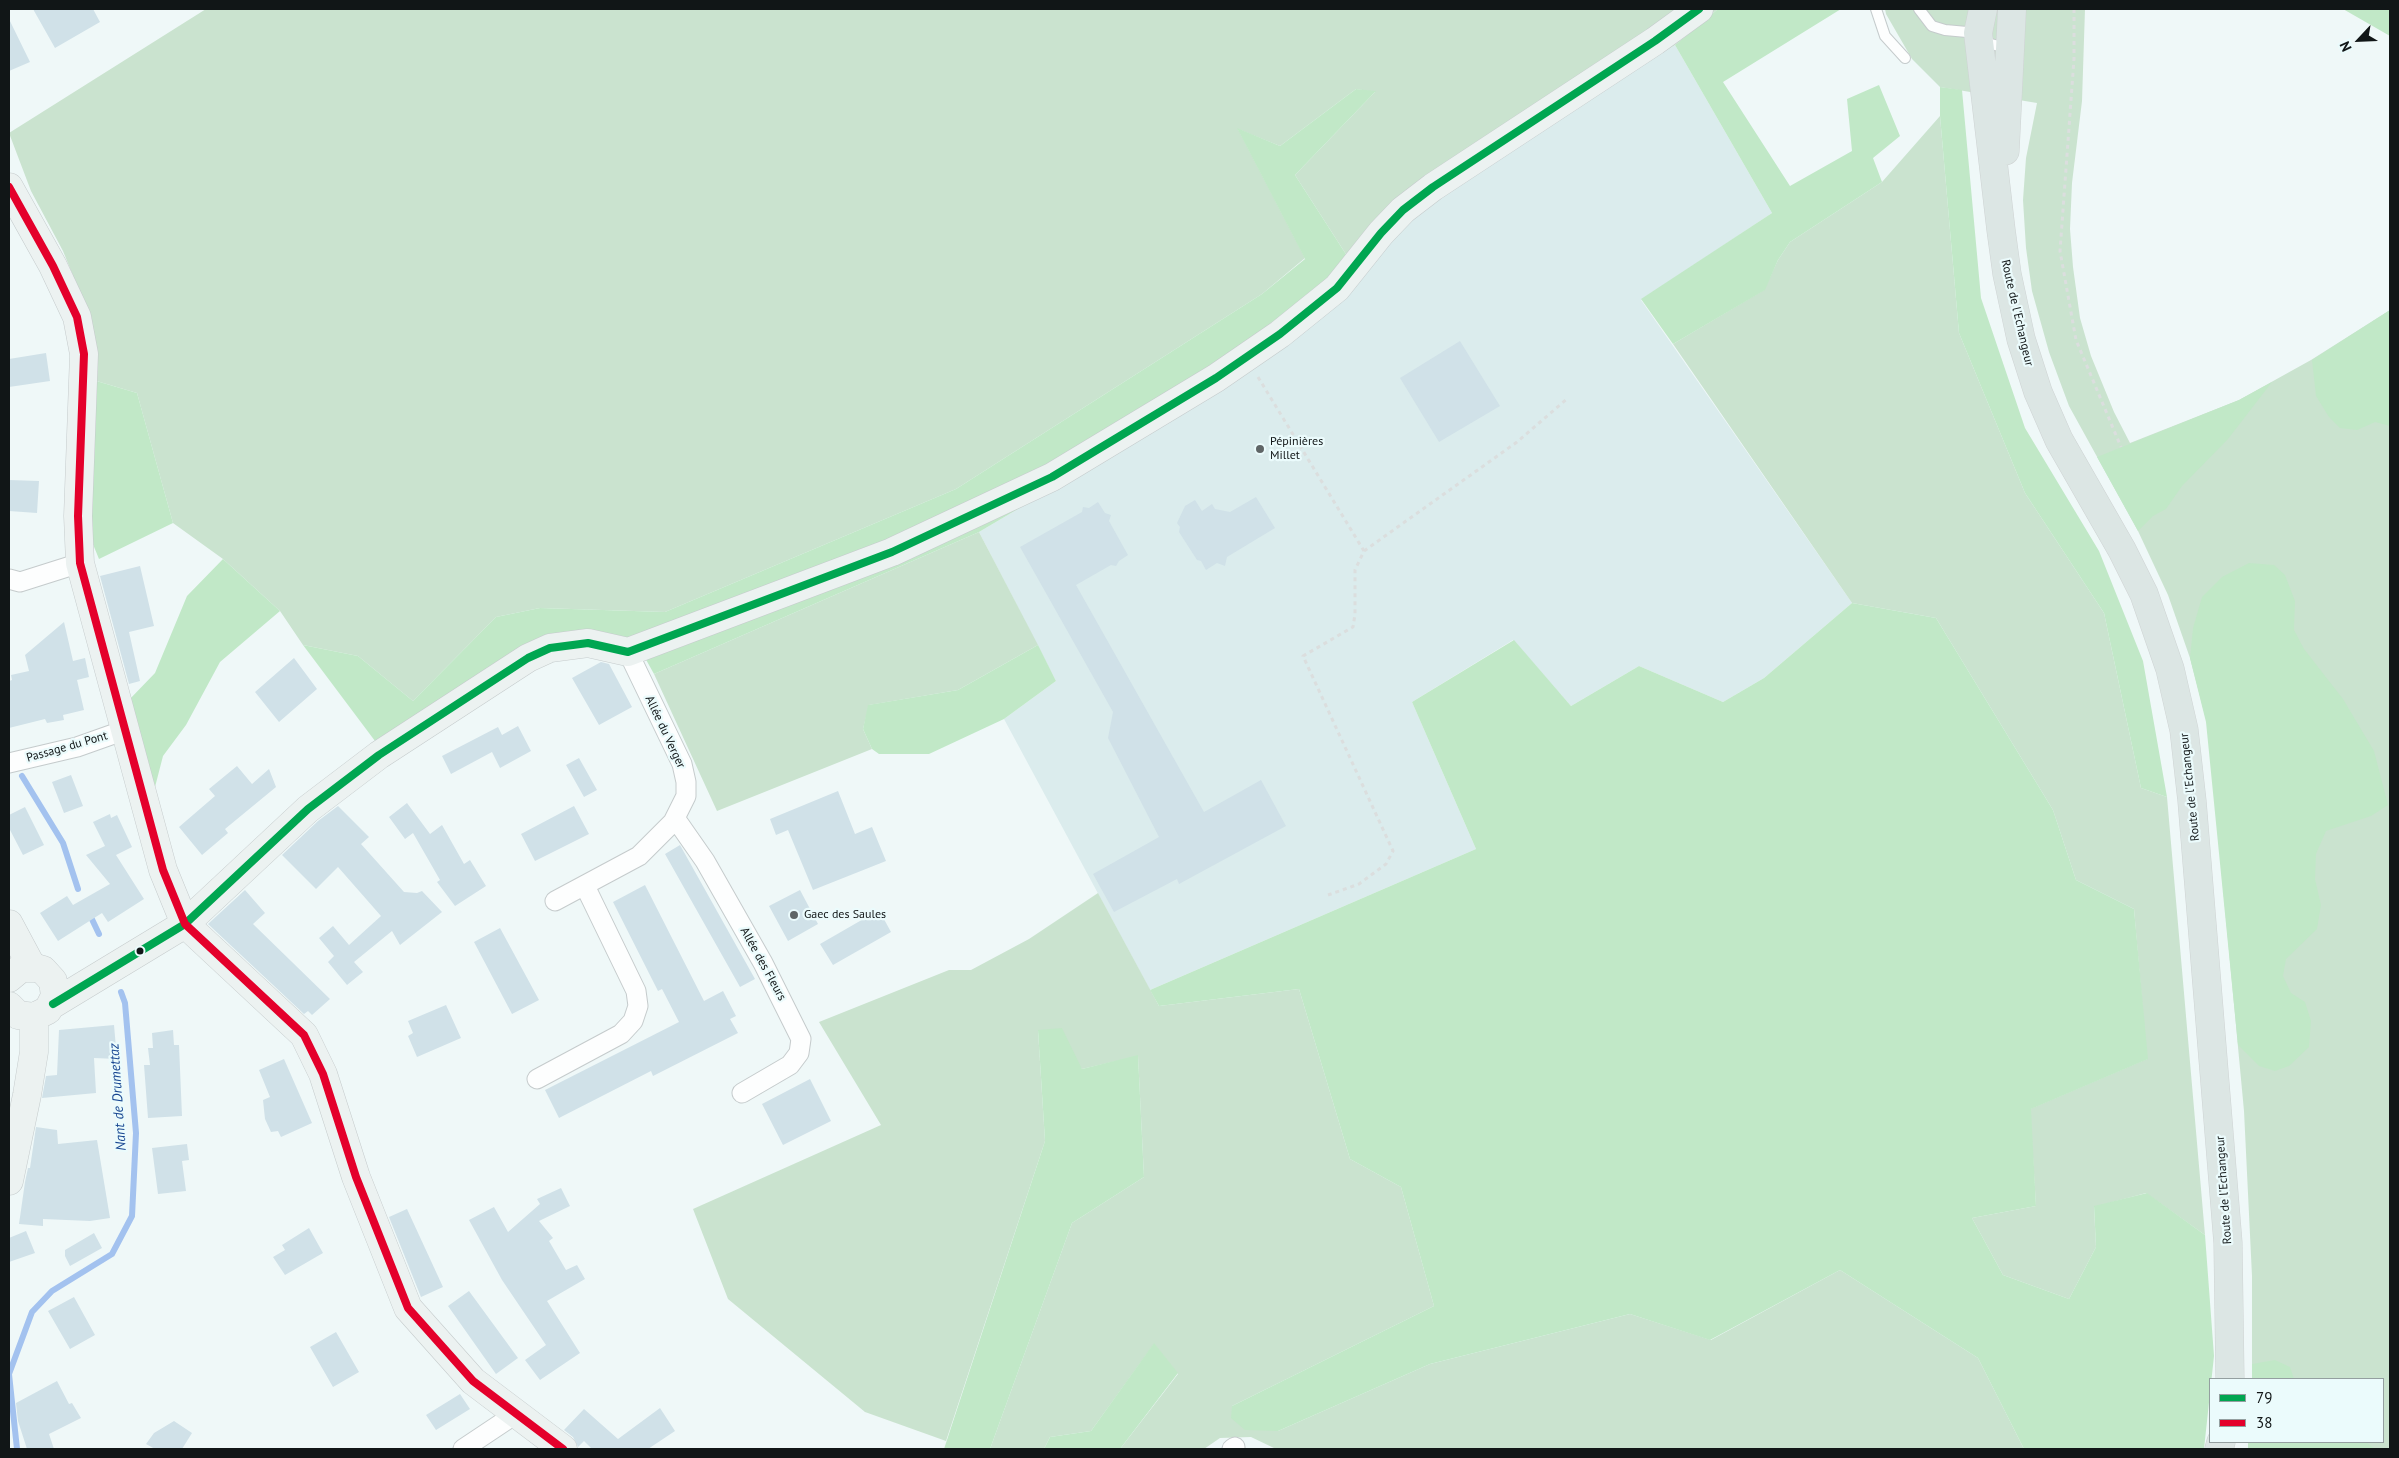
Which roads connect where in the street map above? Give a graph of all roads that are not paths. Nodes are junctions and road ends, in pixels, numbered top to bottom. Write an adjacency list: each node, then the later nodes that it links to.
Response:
1 (1699, 9): 9 (street)
2 (1876, 9): 5 (lane)
3 (1919, 9): 4 (lane)
4 (1992, 19): 23 (main road, Route de l'Echangeur)
5 (1905, 58)
6 (9, 187): 7 (street)
7 (80, 563): 8 (street); 10 (street)
8 (9, 579)
9 (628, 652): 12 (street, Allée du Verger); 16 (street)
10 (125, 730): 11 (street, Passage du Pont); 16 (street)
11 (9, 763)
12 (676, 818): 13 (street, Allée du Verger); 21 (street, Allée des Fleurs)
13 (585, 886): 14 (street, Allée du Verger); 20 (street)
14 (555, 900)
15 (9, 924): 18 (street)
16 (185, 924): 18 (street); 24 (street)
17 (9, 930): 18 (street)
18 (35, 990): 19 (street); 22 (street)
19 (9, 1006)
20 (537, 1079)
21 (742, 1093)
22 (9, 1181)
23 (2230, 1378)
24 (514, 1414): 25 (street); 26 (street)
25 (463, 1449)
26 (562, 1449)

